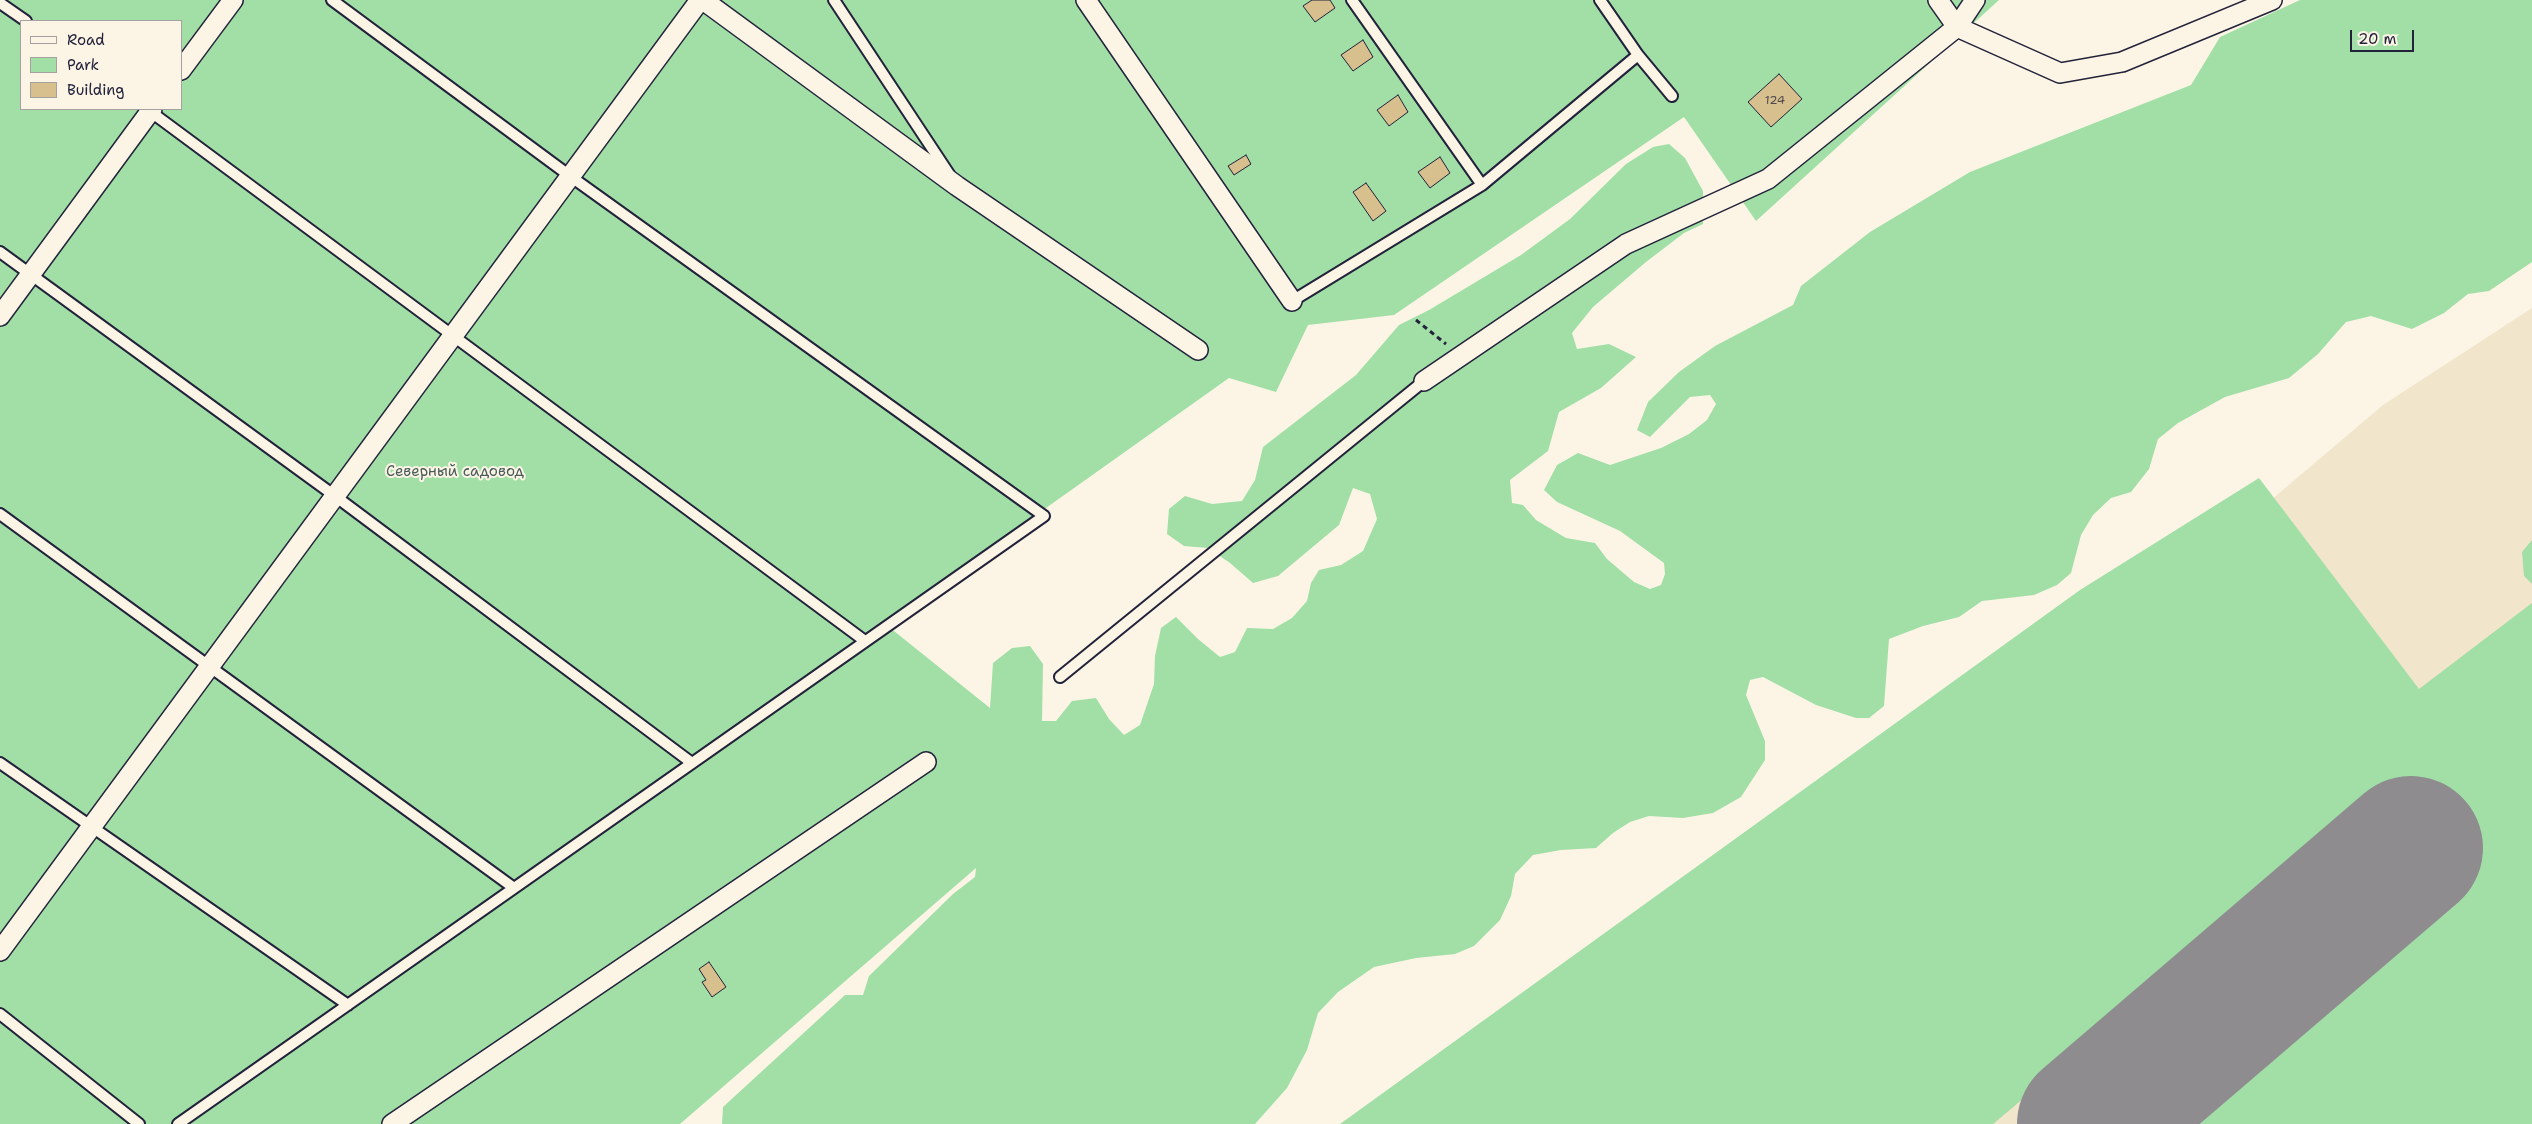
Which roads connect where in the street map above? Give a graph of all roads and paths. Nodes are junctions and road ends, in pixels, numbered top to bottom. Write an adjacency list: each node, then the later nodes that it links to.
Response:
1 (232, 0): 15 (street)
2 (332, 0): 18 (lane)
3 (701, 0): 18 (street); 20 (street)
4 (834, 0): 20 (lane)
5 (1086, 0): 23 (street)
6 (1352, 0): 19 (lane)
7 (1600, 0): 14 (lane)
8 (1938, 0): 13 (street)
9 (1974, 0): 13 (street)
10 (2272, 0): 13 (street)
11 (0, 3): 12 (lane)
12 (25, 20)
13 (1957, 27): 28 (street)
14 (1638, 54): 16 (lane); 19 (lane)
15 (182, 69)
16 (1672, 96)
17 (150, 110): 22 (street); 26 (lane)
18 (570, 176): 26 (street); 32 (lane)
19 (1482, 185): 23 (lane)
20 (957, 186): 27 (street)
21 (0, 252): 22 (lane)
22 (31, 274): 24 (street); 30 (lane)
23 (1292, 301)
24 (0, 316)
25 (1416, 320): 28 (path)
26 (452, 337): 30 (street); 32 (lane)
27 (1198, 350)
28 (1462, 358): 29 (street)
29 (1424, 381): 34 (lane)
30 (335, 496): 33 (street); 37 (lane)
31 (0, 514): 33 (lane)
32 (865, 642): 37 (lane)
33 (209, 667): 38 (street); 39 (lane)
34 (1060, 677)
35 (926, 762): 45 (street)
36 (0, 763): 38 (lane)
37 (692, 763): 39 (lane)
38 (91, 827): 40 (street); 41 (lane)
39 (514, 888): 41 (lane)
40 (0, 951)
41 (348, 1005): 44 (lane)
42 (0, 1014): 43 (lane)
43 (139, 1124)
44 (178, 1124)
45 (392, 1124)

